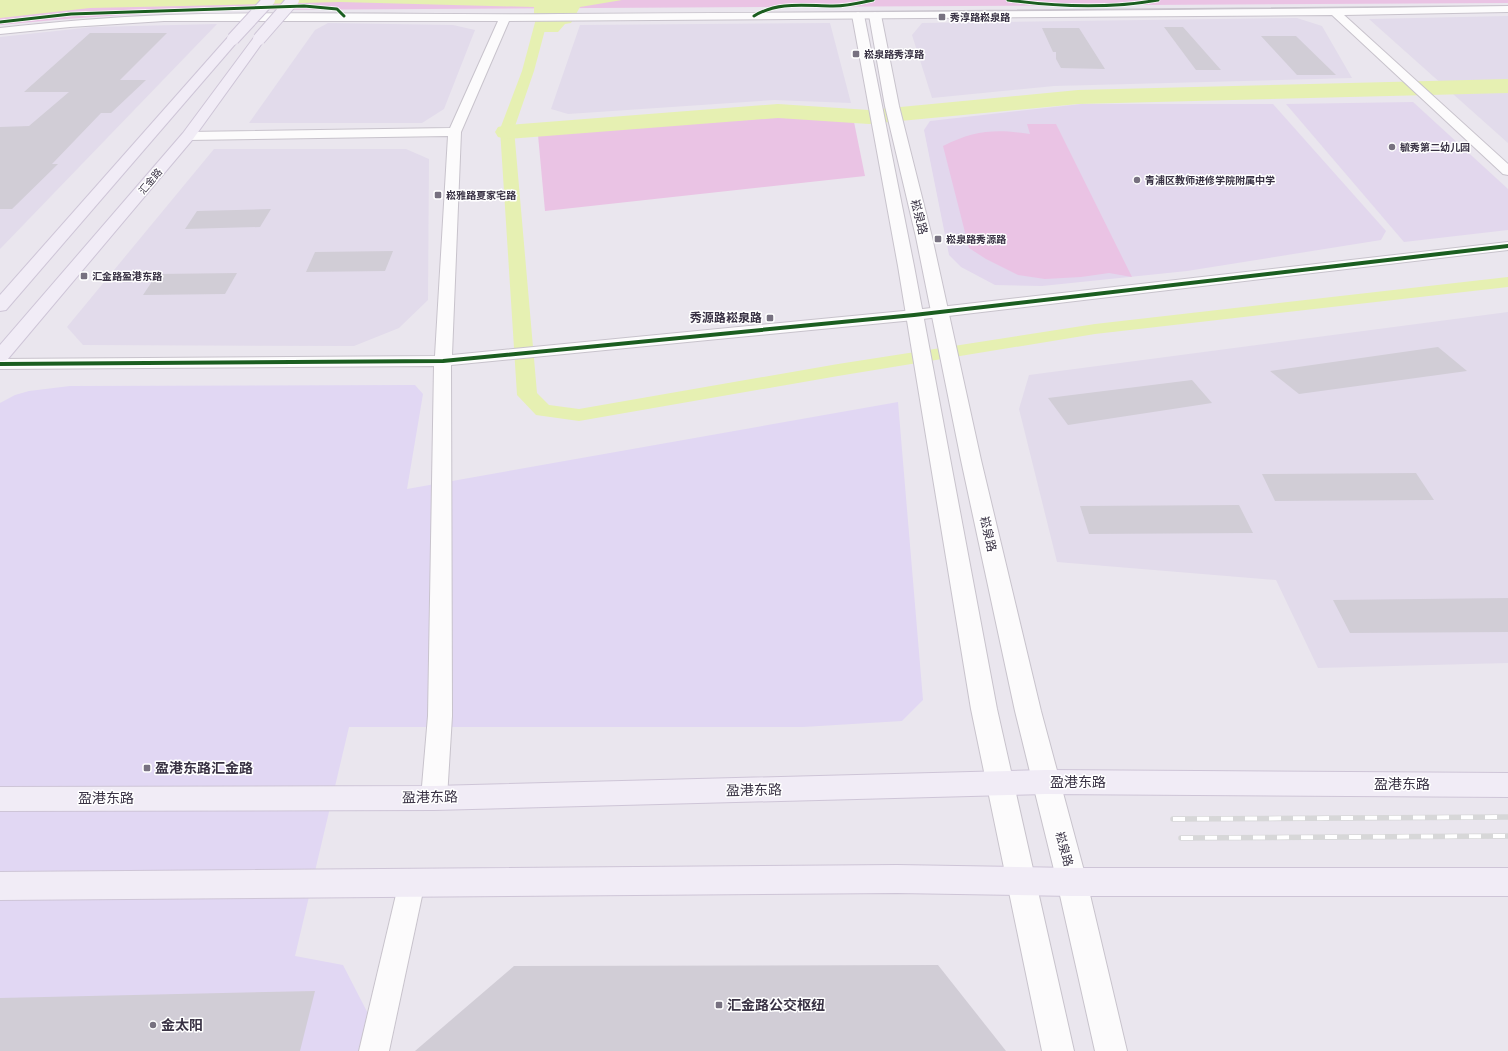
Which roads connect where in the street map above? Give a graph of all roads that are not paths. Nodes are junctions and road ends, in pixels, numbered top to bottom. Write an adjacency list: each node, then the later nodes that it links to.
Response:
1 (269, 0): 13 (main road, bridge)
2 (293, 0): 10 (main road, 汇金路, bridge)
3 (1508, 9): 4 (street)
4 (1336, 12): 6 (street); 11 (street)
5 (858, 15): 6 (street); 7 (street); 15 (street, 崧泉路)
6 (875, 15): 14 (street, 崧泉路)
7 (505, 18): 8 (street); 9 (street)
8 (0, 31)
9 (455, 132): 10 (street); 17 (street)
10 (188, 136): 16 (main road, 汇金路)
11 (1508, 171)
12 (1508, 246): 14 (street)
13 (0, 306)
14 (940, 312): 15 (street); 19 (street, 崧泉路)
15 (914, 315): 17 (street); 20 (street, 崧泉路)
16 (0, 356)
17 (443, 361): 18 (street); 22 (street)
18 (0, 364)
19 (1046, 782): 20 (main road, 盈港东路); 21 (main road, 盈港东路); 26 (street, 崧泉路)
20 (1001, 784): 22 (main road, 盈港东路); 25 (street, 崧泉路)
21 (1508, 785)
22 (434, 798): 23 (main road, 盈港东路)
23 (0, 799)
24 (412, 882): 25 (main road); 28 (main road); 29 (street)
25 (1021, 882): 26 (main road); 30 (street, 崧泉路)
26 (1072, 882): 27 (main road); 31 (street, 崧泉路)
27 (1508, 882)
28 (0, 886)
29 (374, 1051)
30 (1058, 1051)
31 (1111, 1051)

